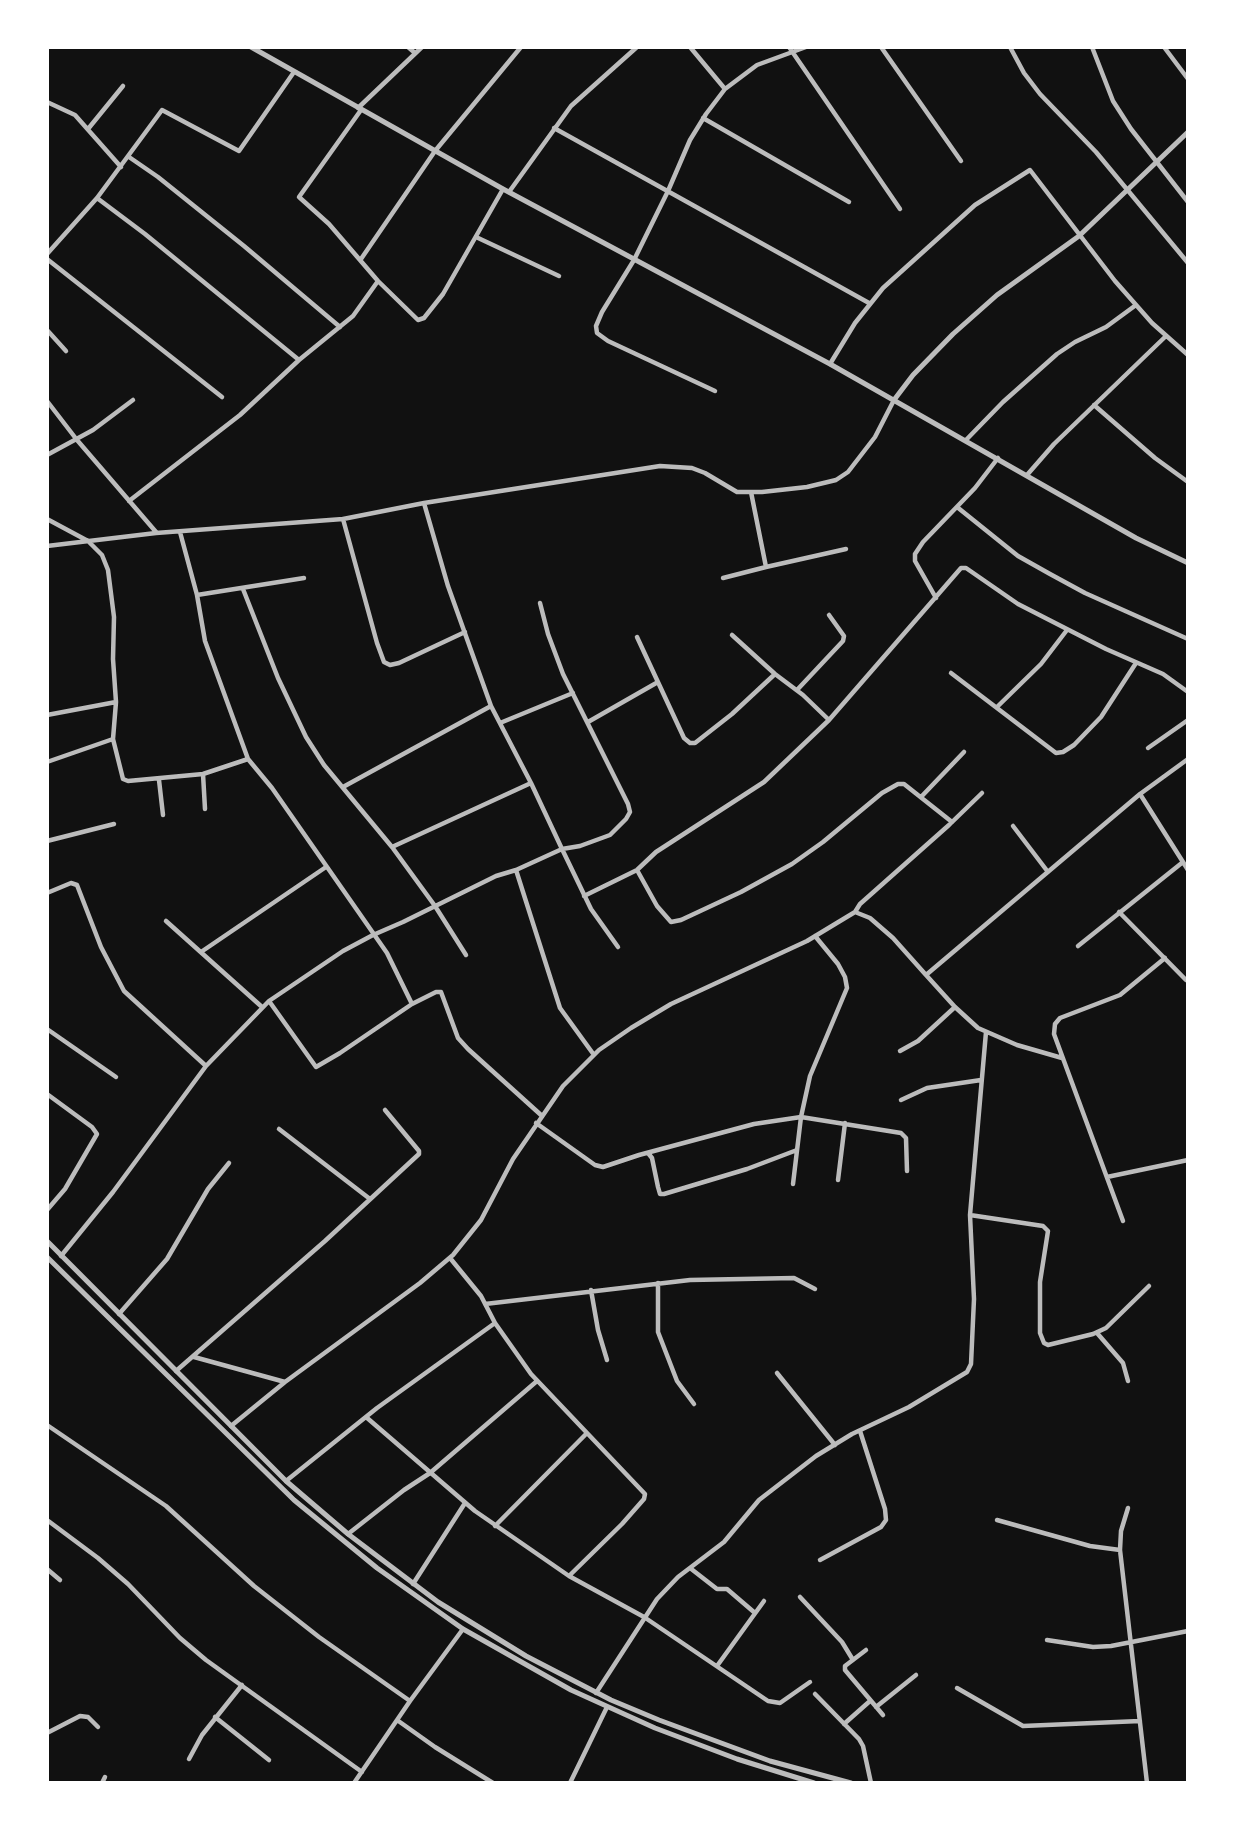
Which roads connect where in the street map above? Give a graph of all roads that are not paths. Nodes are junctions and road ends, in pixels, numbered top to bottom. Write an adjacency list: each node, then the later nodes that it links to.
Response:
1 (251, 47): 14 (street)
2 (408, 47): 13 (street)
3 (422, 47): 13 (street)
4 (521, 47): 24 (street)
5 (637, 47): 21 (street)
6 (690, 47): 17 (street)
7 (806, 47): 12 (street)
8 (881, 47): 26 (street)
9 (1010, 47): 31 (street)
10 (1092, 47): 27 (street)
11 (1164, 47): 15 (street)
12 (790, 49): 17 (street); 35 (street)
13 (415, 53): 19 (street)
14 (294, 72): 19 (street); 25 (street)
15 (1188, 79)
16 (122, 86): 22 (street)
17 (725, 89): 20 (street)
18 (47, 102): 22 (street)
19 (360, 109): 24 (street); 39 (street)
20 (703, 118): 30 (street); 33 (street)
21 (554, 128): 29 (street); 30 (street)
22 (88, 129): 28 (street)
23 (1188, 132): 27 (street)
24 (435, 151): 29 (street); 39 (street)
25 (129, 158): 28 (street); 46 (street)
26 (961, 161)
27 (1157, 163): 31 (street); 34 (street)
28 (121, 167): 32 (street)
29 (506, 190): 37 (street); 40 (street)
30 (668, 191): 40 (street); 44 (street)
31 (1127, 191): 36 (street); 41 (street)
32 (97, 198): 38 (street); 51 (street)
33 (849, 202)
34 (1188, 202)
35 (900, 209)
36 (1079, 236): 44 (street); 45 (street); 56 (street)
37 (476, 237): 42 (street); 43 (street)
38 (47, 256): 54 (street)
39 (361, 259): 43 (street)
40 (634, 260): 52 (street); 53 (street)
41 (1188, 263)
42 (559, 276)
43 (379, 281): 46 (street)
44 (869, 303): 52 (street)
45 (1136, 305): 48 (street); 60 (street)
46 (340, 327): 51 (street)
47 (47, 330): 49 (street)
48 (1166, 336): 50 (street); 58 (street)
49 (66, 351)
50 (1188, 355)
51 (299, 359): 66 (street)
52 (830, 364): 56 (street)
53 (715, 391)
54 (222, 397)
55 (133, 400): 59 (street)
56 (894, 400): 60 (street); 65 (street)
57 (47, 401): 59 (street)
58 (1094, 405): 63 (street); 64 (street)
59 (77, 440): 61 (street); 66 (street)
60 (966, 440): 62 (street)
61 (47, 454)
62 (998, 458): 63 (street); 68 (street)
63 (1027, 475): 76 (street)
64 (1188, 482)
65 (751, 492): 67 (street); 77 (street)
66 (129, 502): 72 (street)
67 (424, 503): 69 (street); 86 (street)
68 (957, 507): 82 (street); 89 (street)
69 (343, 519): 71 (street); 86 (street)
70 (47, 520): 73 (street)
71 (180, 532): 72 (street); 81 (street)
72 (156, 533): 73 (street)
73 (88, 541): 74 (street); 97 (street)
74 (47, 546)
75 (846, 549): 77 (street)
76 (1188, 563)
77 (766, 567): 79 (street)
78 (304, 578): 80 (street)
79 (723, 579)
80 (243, 589): 81 (street); 114 (street)
81 (197, 595): 108 (street)
82 (936, 597): 85 (street); 101 (street)
83 (540, 603): 96 (street)
84 (828, 615): 94 (street)
85 (1067, 630): 90 (street); 99 (street)
86 (465, 632): 98 (street)
87 (732, 635): 92 (street)
88 (637, 637): 93 (street)
89 (1188, 639)
90 (1136, 663): 95 (street); 99 (street)
91 (951, 673): 99 (street)
92 (775, 674): 93 (street); 94 (street)
93 (658, 682): 103 (street)
94 (797, 690): 101 (street)
95 (1188, 692)
96 (573, 693): 103 (street); 104 (street)
97 (116, 702): 100 (street); 105 (street)
98 (491, 706): 104 (street); 114 (street)
99 (997, 707)
100 (47, 715)
101 (829, 720): 129 (street)
102 (1188, 720): 106 (street)
103 (588, 722): 125 (street)
104 (500, 723): 113 (street)
105 (113, 739): 110 (street); 112 (street)
106 (1148, 748)
107 (964, 752): 117 (street)
108 (248, 759): 111 (street); 127 (street)
109 (1188, 759): 116 (street)
110 (47, 762)
111 (203, 774): 112 (street); 118 (street)
112 (159, 780): 119 (street)
113 (531, 783): 124 (street); 125 (street)
114 (343, 787): 124 (street)
115 (982, 793): 120 (street)
116 (1140, 794): 126 (street); 131 (street)
117 (921, 797): 120 (street); 129 (street)
118 (205, 809)
119 (163, 815)
120 (953, 822): 135 (street)
121 (114, 824): 123 (street)
122 (1013, 825): 131 (street)
123 (47, 841)
124 (392, 847): 134 (street)
125 (562, 849): 128 (street); 133 (street)
126 (1183, 862): 130 (street); 136 (street)
127 (326, 867): 138 (street); 142 (street)
128 (516, 870): 134 (street); 154 (street)
129 (637, 870): 133 (street)
130 (1188, 870)
131 (1048, 872): 145 (street)
132 (47, 893): 156 (street)
133 (584, 896): 141 (street)
134 (436, 905): 138 (street); 143 (street)
135 (855, 912): 139 (street); 145 (street)
136 (1119, 912): 140 (street); 144 (street)
137 (166, 921): 142 (street)
138 (373, 935): 147 (street); 148 (street)
139 (815, 936): 154 (street); 163 (street)
140 (1077, 946)
141 (618, 947)
142 (201, 952): 149 (street)
143 (466, 955)
144 (1165, 958): 146 (street); 155 (street)
145 (926, 975): 150 (street)
146 (1186, 980)
147 (269, 1001): 148 (street); 149 (street)
148 (412, 1004): 162 (street)
149 (262, 1007): 156 (street)
150 (955, 1007): 152 (street); 153 (street)
151 (47, 1029): 157 (street)
152 (986, 1032): 155 (street); 158 (street)
153 (900, 1051)
154 (594, 1055): 162 (street)
155 (1062, 1058): 172 (street)
156 (206, 1066): 181 (street)
157 (116, 1077)
158 (981, 1080): 160 (street); 177 (street)
159 (47, 1094): 176 (street)
160 (901, 1100)
161 (386, 1110): 175 (street)
162 (541, 1115): 164 (street)
163 (801, 1117): 165 (street); 167 (street); 168 (street)
164 (536, 1123): 168 (street); 182 (street)
165 (845, 1124): 171 (street); 173 (street)
166 (279, 1129): 175 (street)
167 (797, 1150): 168 (street); 174 (street)
168 (648, 1153)
169 (1188, 1160): 172 (street)
170 (229, 1163): 188 (street)
171 (908, 1171)
172 (1107, 1177): 178 (street)
173 (838, 1180)
174 (793, 1184)
175 (370, 1199): 191 (street)
176 (47, 1210)
177 (970, 1215): 190 (street); 202 (street)
178 (1123, 1221)
179 (47, 1241): 181 (street)
180 (47, 1256): 212 (street)
181 (61, 1256): 188 (street)
182 (450, 1258): 187 (street); 197 (street)
183 (658, 1283): 185 (street); 186 (street); 198 (street)
184 (1149, 1286): 190 (street)
185 (815, 1289)
186 (591, 1290): 187 (street); 192 (street)
187 (485, 1304): 189 (street)
188 (119, 1315): 193 (street)
189 (495, 1323): 195 (street); 199 (street)
190 (1097, 1333): 196 (street)
191 (193, 1356): 193 (street); 197 (street)
192 (607, 1360)
193 (175, 1371): 201 (street)
194 (777, 1373): 204 (street)
195 (537, 1381): 203 (street); 205 (street)
196 (1128, 1381)
197 (285, 1382): 201 (street)
198 (694, 1404)
199 (366, 1417): 205 (street); 206 (street)
200 (47, 1425): 239 (street)
201 (230, 1426): 206 (street)
202 (860, 1431): 204 (street); 216 (street)
203 (587, 1433): 213 (street); 219 (street)
204 (835, 1445): 217 (street)
205 (430, 1474): 207 (street); 214 (street)
206 (286, 1481): 209 (street)
207 (465, 1503): 213 (street); 221 (street)
208 (1128, 1508): 215 (street)
209 (329, 1518): 212 (street); 214 (street)
210 (47, 1520): 235 (street)
211 (997, 1520): 215 (street)
212 (324, 1526): 226 (street)
213 (495, 1526): 219 (street)
214 (348, 1534): 221 (street)
215 (1120, 1550): 229 (street)
216 (820, 1560)
217 (690, 1568): 224 (street); 225 (street)
218 (47, 1569): 220 (street)
219 (569, 1576): 225 (street)
220 (60, 1580)
221 (412, 1584): 237 (street)
222 (800, 1597): 231 (street)
223 (764, 1601): 224 (street)
224 (755, 1613): 232 (street)
225 (644, 1617): 232 (street); 237 (street)
226 (463, 1629): 239 (street); 241 (street)
227 (1188, 1631): 229 (street)
228 (1047, 1640): 229 (street)
229 (1132, 1643): 246 (street)
230 (866, 1650): 231 (street)
231 (853, 1660): 240 (street)
232 (717, 1667): 234 (street)
233 (916, 1675): 242 (street)
234 (810, 1682)
235 (242, 1685): 244 (street); 252 (street)
236 (957, 1688): 246 (street)
237 (596, 1693): 257 (street)
238 (815, 1694): 247 (street)
239 (410, 1701): 245 (street)
240 (870, 1701): 242 (street); 247 (street)
241 (607, 1707): 255 (street); 256 (street)
242 (876, 1707): 243 (street)
243 (883, 1715)
244 (215, 1717): 250 (street); 251 (street)
245 (397, 1720): 252 (street); 254 (street)
246 (1140, 1721): 259 (street)
247 (844, 1724): 258 (street)
248 (98, 1727): 249 (street)
249 (47, 1733)
250 (189, 1759)
251 (269, 1760)
252 (362, 1772): 253 (street)
253 (354, 1783)
254 (493, 1783)
255 (570, 1783)
256 (814, 1783)
257 (851, 1783)
258 (871, 1783)
259 (1147, 1783)

